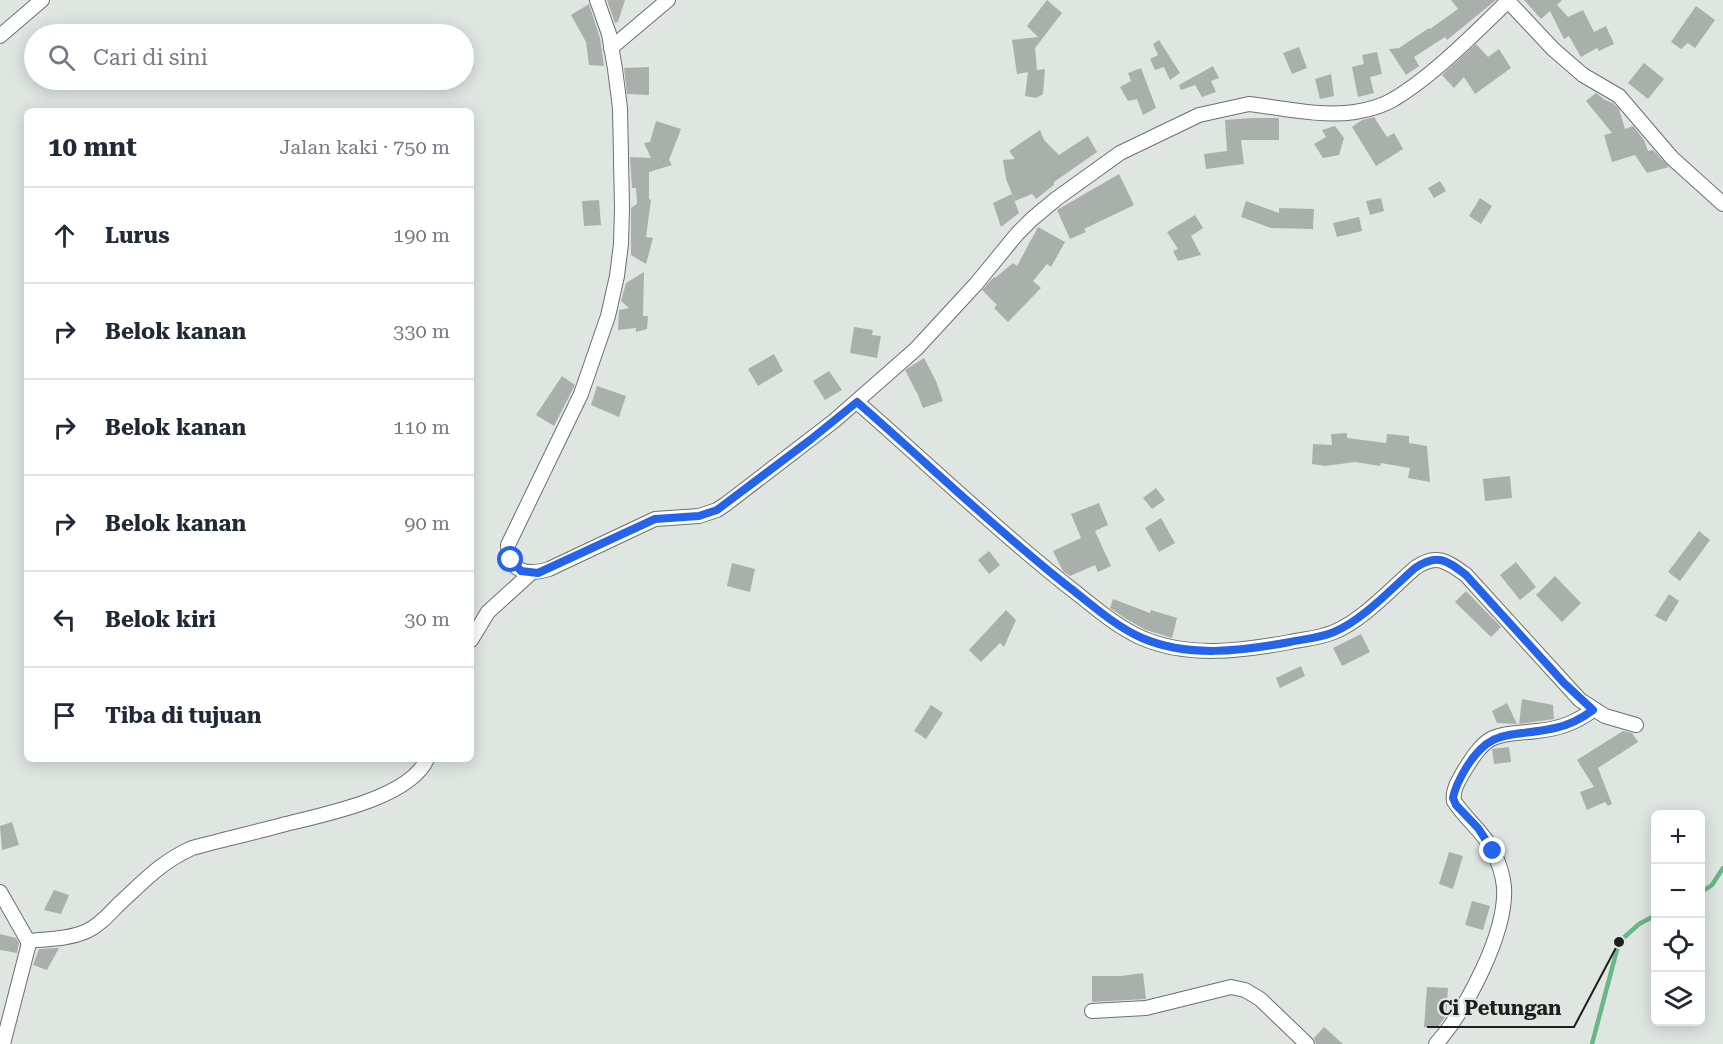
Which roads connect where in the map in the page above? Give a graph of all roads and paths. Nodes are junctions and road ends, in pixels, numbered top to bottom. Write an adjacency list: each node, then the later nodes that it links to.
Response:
1 (42, 0): 5 (street)
2 (597, 0): 6 (street)
3 (668, 0): 6 (street)
4 (1508, 1): 7 (street); 8 (street)
5 (0, 36)
6 (611, 48): 9 (street)
7 (1723, 204)
8 (857, 402): 9 (street); 11 (street)
9 (531, 573): 10 (street)
10 (474, 635)
11 (1593, 710): 12 (street); 19 (street)
12 (1636, 725)
13 (424, 762): 15 (street)
14 (0, 892): 15 (street)
15 (28, 941): 17 (street)
16 (1092, 1011): 18 (street)
17 (3, 1044)
18 (1306, 1044)
19 (1436, 1044)

